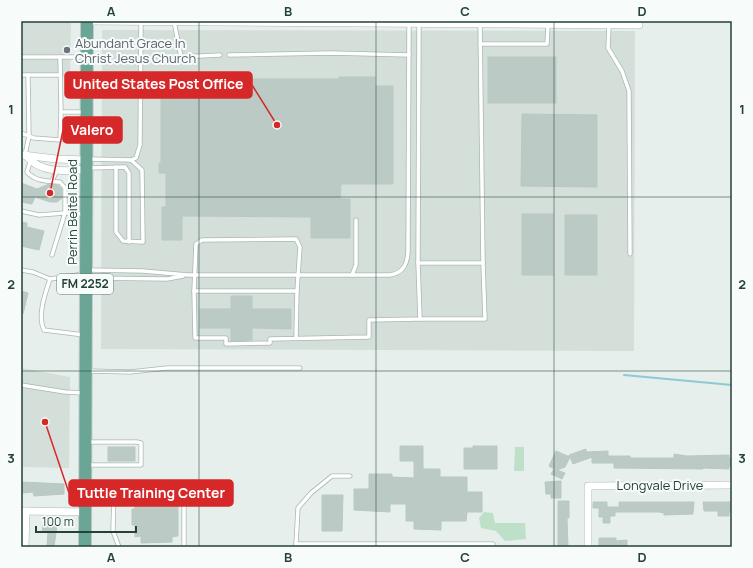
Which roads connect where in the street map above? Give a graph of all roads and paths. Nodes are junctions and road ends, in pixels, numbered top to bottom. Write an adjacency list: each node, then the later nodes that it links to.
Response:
1 (87, 21): 2 (street); 16 (main road, Perrin Beitel Road / FM 2252)
2 (141, 21): 3 (street); 25 (lane)
3 (174, 21): 4 (street); 11 (lane)
4 (409, 23): 5 (street); 13 (lane)
5 (419, 23): 6 (street); 38 (lane)
6 (480, 23): 7 (street); 10 (lane)
7 (548, 24): 8 (street); 10 (lane)
8 (609, 24): 9 (street); 36 (lane)
9 (639, 25)
10 (480, 44): 39 (lane)
11 (220, 55)
12 (229, 55): 13 (lane)
13 (409, 55): 42 (lane)
14 (21, 57): 15 (lane)
15 (60, 57): 16 (lane); 19 (lane)
16 (87, 57): 21 (main road, Perrin Beitel Road / FM 2252)
17 (21, 75): 18 (lane)
18 (28, 75): 19 (lane); 23 (lane)
19 (60, 75): 20 (lane)
20 (61, 112): 21 (lane); 23 (lane)
21 (86, 112): 27 (main road, Perrin Beitel Road / FM 2252)
22 (21, 133): 23 (lane)
23 (29, 136): 24 (lane)
24 (23, 154): 26 (street); 27 (street)
25 (131, 160): 27 (lane); 35 (lane)
26 (30, 162): 29 (street); 30 (lane)
27 (86, 164): 28 (lane); 29 (street); 33 (main road, Perrin Beitel Road / FM 2252)
28 (116, 167): 35 (lane); 35 (lane)
29 (57, 170): 30 (lane)
30 (52, 181): 32 (lane)
31 (21, 211): 32 (lane)
32 (65, 213): 33 (lane); 37 (lane)
33 (86, 214): 41 (main road, Perrin Beitel Road / FM 2252)
34 (356, 220): 42 (lane)
35 (130, 242)
36 (630, 254)
37 (52, 255)
38 (418, 263): 39 (lane); 49 (lane)
39 (483, 263): 49 (lane)
40 (21, 270): 46 (lane)
41 (85, 274): 43 (lane); 43 (lane); 46 (lane); 50 (main road, Perrin Beitel Road / FM 2252)
42 (352, 275): 45 (lane)
43 (188, 276): 44 (lane)
44 (194, 276): 45 (lane); 45 (lane); 47 (lane)
45 (299, 276): 48 (lane)
46 (50, 279): 50 (lane)
47 (194, 291): 48 (lane); 51 (lane)
48 (297, 291): 51 (lane)
49 (420, 319): 51 (lane)
50 (85, 336): 53 (main road, Perrin Beitel Road / FM 2252)
51 (296, 337)
52 (300, 368): 53 (lane)
53 (85, 372): 55 (main road, Perrin Beitel Road / FM 2252)
54 (21, 385): 55 (lane)
55 (85, 393): 56 (main road, Perrin Beitel Road / FM 2252)
56 (85, 442): 57 (main road, Perrin Beitel Road / FM 2252); 57 (lane)
57 (85, 465): 60 (main road, Perrin Beitel Road / FM 2252)
58 (350, 476): 64 (lane)
59 (732, 485): 71 (street, Longvale Drive)
60 (85, 488): 61 (lane); 63 (main road, Perrin Beitel Road / FM 2252)
61 (114, 489): 68 (lane); 69 (lane)
62 (23, 511): 63 (street); 66 (street)
63 (85, 512): 67 (main road, Perrin Beitel Road / FM 2252)
64 (296, 546): 65 (lane)
65 (355, 546): 70 (lane)
66 (26, 547)
67 (85, 547)
68 (119, 547)
69 (184, 547)
70 (493, 547)
71 (588, 547)

